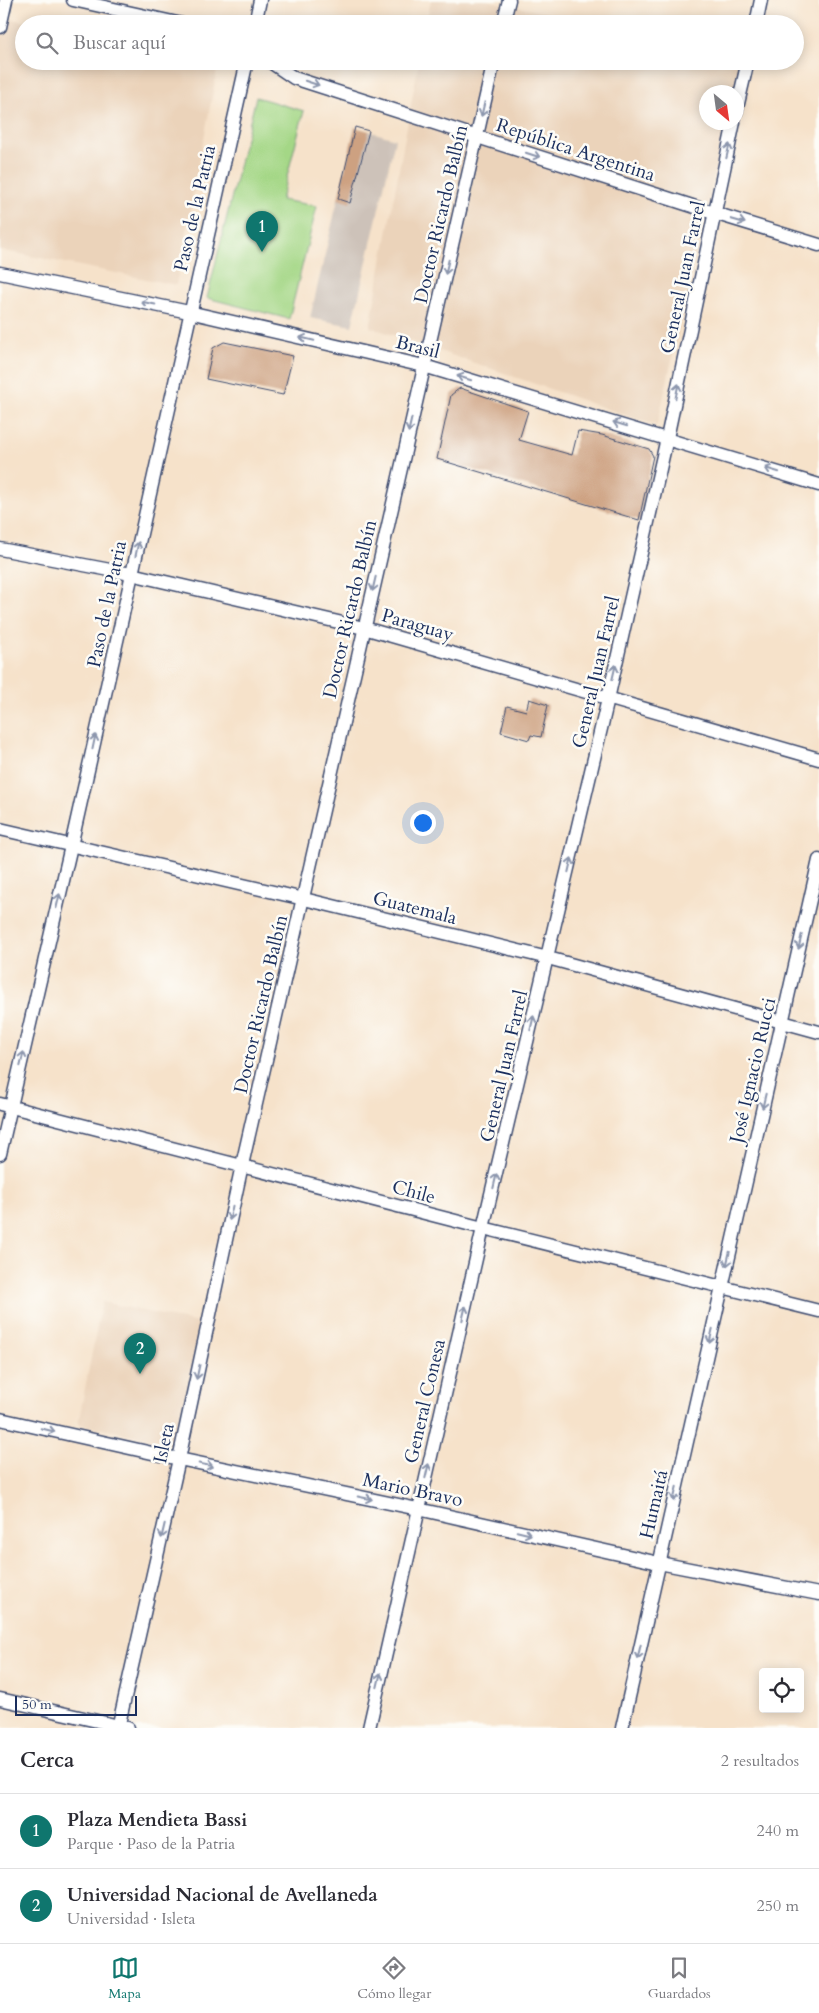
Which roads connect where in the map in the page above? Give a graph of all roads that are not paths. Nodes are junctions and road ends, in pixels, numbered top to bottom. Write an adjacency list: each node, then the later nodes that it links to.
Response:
1 (6, 0): 10 (street)
2 (73, 0): 6 (street)
3 (260, 0): 7 (street)
4 (509, 0): 8 (street)
5 (762, 0): 9 (street)
6 (141, 15)
7 (257, 15)
8 (505, 15)
9 (758, 15)
10 (0, 27)
11 (245, 70): 21 (street, Paso de la Patria)
12 (282, 70): 17 (street, República Argentina, one-way to 17)
13 (492, 70): 17 (street, Doctor Ricardo Balbín, one-way to 17)
14 (746, 70): 15 (street)
15 (742, 85)
16 (732, 130): 18 (street, General Juan Farrel, one-way to 16)
17 (477, 137): 18 (street, República Argentina, one-way to 18); 22 (street, Doctor Ricardo Balbín, one-way to 22)
18 (714, 214): 19 (street, República Argentina, one-way to 19); 23 (street, General Juan Farrel, one-way to 18)
19 (819, 244)
20 (0, 273): 21 (street, Brasil, one-way to 20)
21 (190, 312): 22 (street, Brasil, one-way to 21); 26 (street, Paso de la Patria, one-way to 21)
22 (424, 366): 23 (street, Brasil, one-way to 22); 27 (street, Doctor Ricardo Balbín, one-way to 27)
23 (667, 438): 24 (street, Brasil, one-way to 23); 28 (street, General Juan Farrel, one-way to 23)
24 (819, 485)
25 (0, 549): 26 (street, Paraguay)
26 (131, 574): 27 (street, Paraguay); 31 (street, Paso de la Patria, one-way to 26)
27 (364, 628): 28 (street, Paraguay); 33 (street, Doctor Ricardo Balbín)
28 (608, 699): 29 (street, Paraguay); 34 (street, General Juan Farrel, one-way to 28)
29 (819, 759)
30 (0, 829): 31 (street, Guatemala)
31 (71, 846): 33 (street, Guatemala); 37 (street, Paso de la Patria, one-way to 31)
32 (819, 860): 35 (street, José Ignacio Rucci, one-way to 35)
33 (304, 899): 34 (street, Guatemala); 39 (street, Doctor Ricardo Balbín)
34 (548, 958): 35 (street, Guatemala); 40 (street, General Juan Farrel, one-way to 34)
35 (782, 1023): 36 (street, Guatemala); 41 (street, José Ignacio Rucci, one-way to 41)
36 (819, 1032)
37 (5, 1105): 38 (street, Paso de la Patria); 39 (street, Chile)
38 (0, 1154)
39 (242, 1165): 40 (street, Chile); 44 (street, Isleta, one-way to 44)
40 (483, 1228): 41 (street, Chile); 45 (street, General Conesa, one-way to 40)
41 (722, 1288): 42 (street, Chile); 46 (street, Humaitá, one-way to 46)
42 (819, 1311)
43 (0, 1419): 44 (street, Mario Bravo, one-way to 44)
44 (179, 1459): 45 (street, Mario Bravo, one-way to 45); 49 (street, Isleta, one-way to 49)
45 (418, 1509): 46 (street, Mario Bravo, one-way to 46); 50 (street, General Conesa, one-way to 45)
46 (659, 1563): 47 (street, Mario Bravo); 51 (street, Humaitá, one-way to 51)
47 (819, 1594)
48 (0, 1699): 49 (street)
49 (121, 1727)
50 (369, 1728)
51 (622, 1728)

